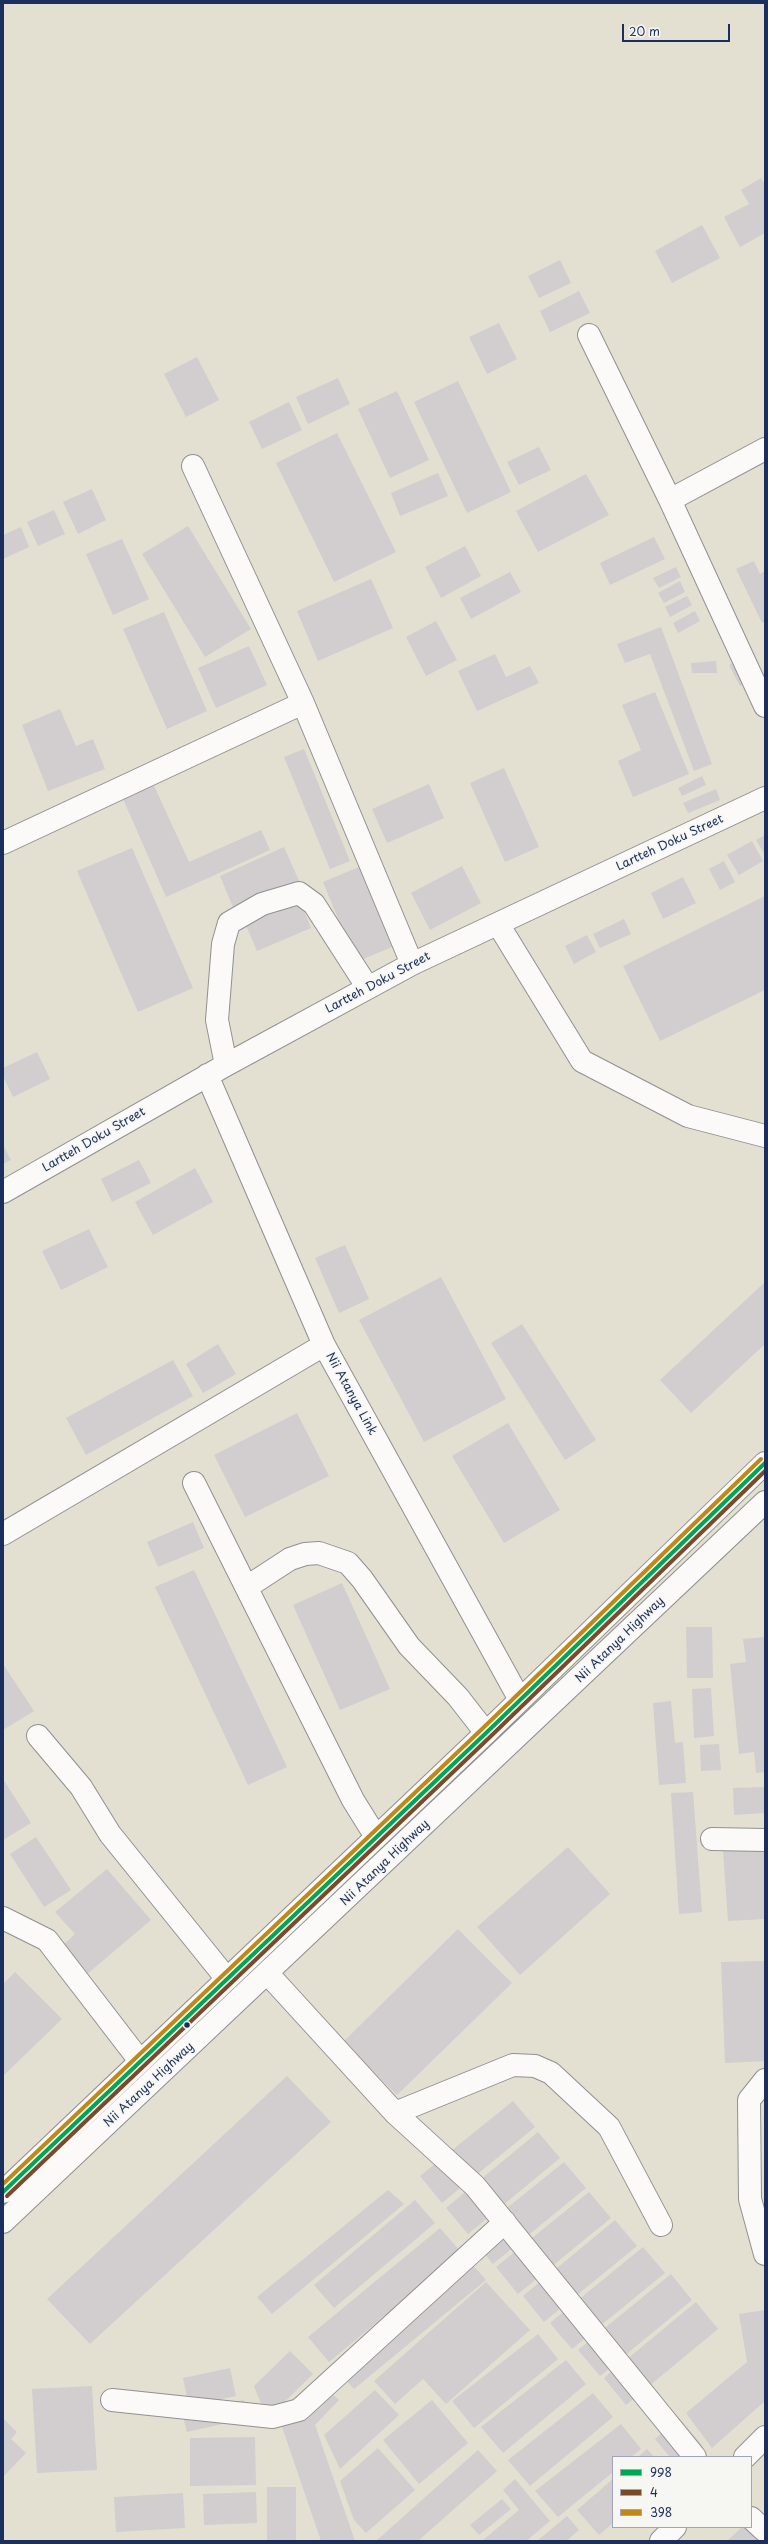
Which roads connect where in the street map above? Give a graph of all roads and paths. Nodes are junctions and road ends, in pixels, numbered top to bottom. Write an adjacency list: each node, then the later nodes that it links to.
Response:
1 (590, 335): 4 (street)
2 (765, 449): 4 (street)
3 (193, 466): 5 (street)
4 (670, 500): 6 (street)
5 (303, 703): 8 (street); 10 (street)
6 (765, 706)
7 (765, 798): 9 (street, Lartteh Doku Street)
8 (3, 843)
9 (498, 924): 10 (street, Lartteh Doku Street); 14 (street)
10 (412, 964): 11 (street, Lartteh Doku Street)
11 (368, 988): 12 (street, Lartteh Doku Street); 12 (street)
12 (226, 1065): 13 (street, Lartteh Doku Street)
13 (207, 1075): 15 (street, Lartteh Doku Street); 16 (street, Nii Atanya Link)
14 (765, 1136)
15 (3, 1192)
16 (324, 1345): 20 (street); 22 (street, Nii Atanya Link)
17 (765, 1463): 22 (street)
18 (194, 1483): 21 (street)
19 (765, 1502): 29 (street, Nii Atanya Highway)
20 (3, 1534)
21 (247, 1587): 23 (street); 25 (street)
22 (520, 1700): 23 (street)
23 (486, 1733): 25 (street)
24 (38, 1736): 30 (street)
25 (376, 1837): 30 (street)
26 (712, 1839): 27 (street)
27 (765, 1840)
28 (3, 1918): 31 (street)
29 (268, 1974): 33 (street); 35 (street, Nii Atanya Highway)
30 (227, 1979): 31 (street)
31 (140, 2061): 34 (street)
32 (765, 2080): 38 (street)
33 (394, 2114): 36 (street); 37 (street)
34 (3, 2192)
35 (3, 2222)
36 (506, 2222): 39 (street); 41 (street)
37 (661, 2225)
38 (765, 2254)
39 (112, 2400)
40 (765, 2437): 42 (street)
41 (694, 2456)
42 (746, 2456)
43 (752, 2519): 45 (street)
44 (674, 2528): 46 (street)
45 (765, 2531)
46 (661, 2541)

